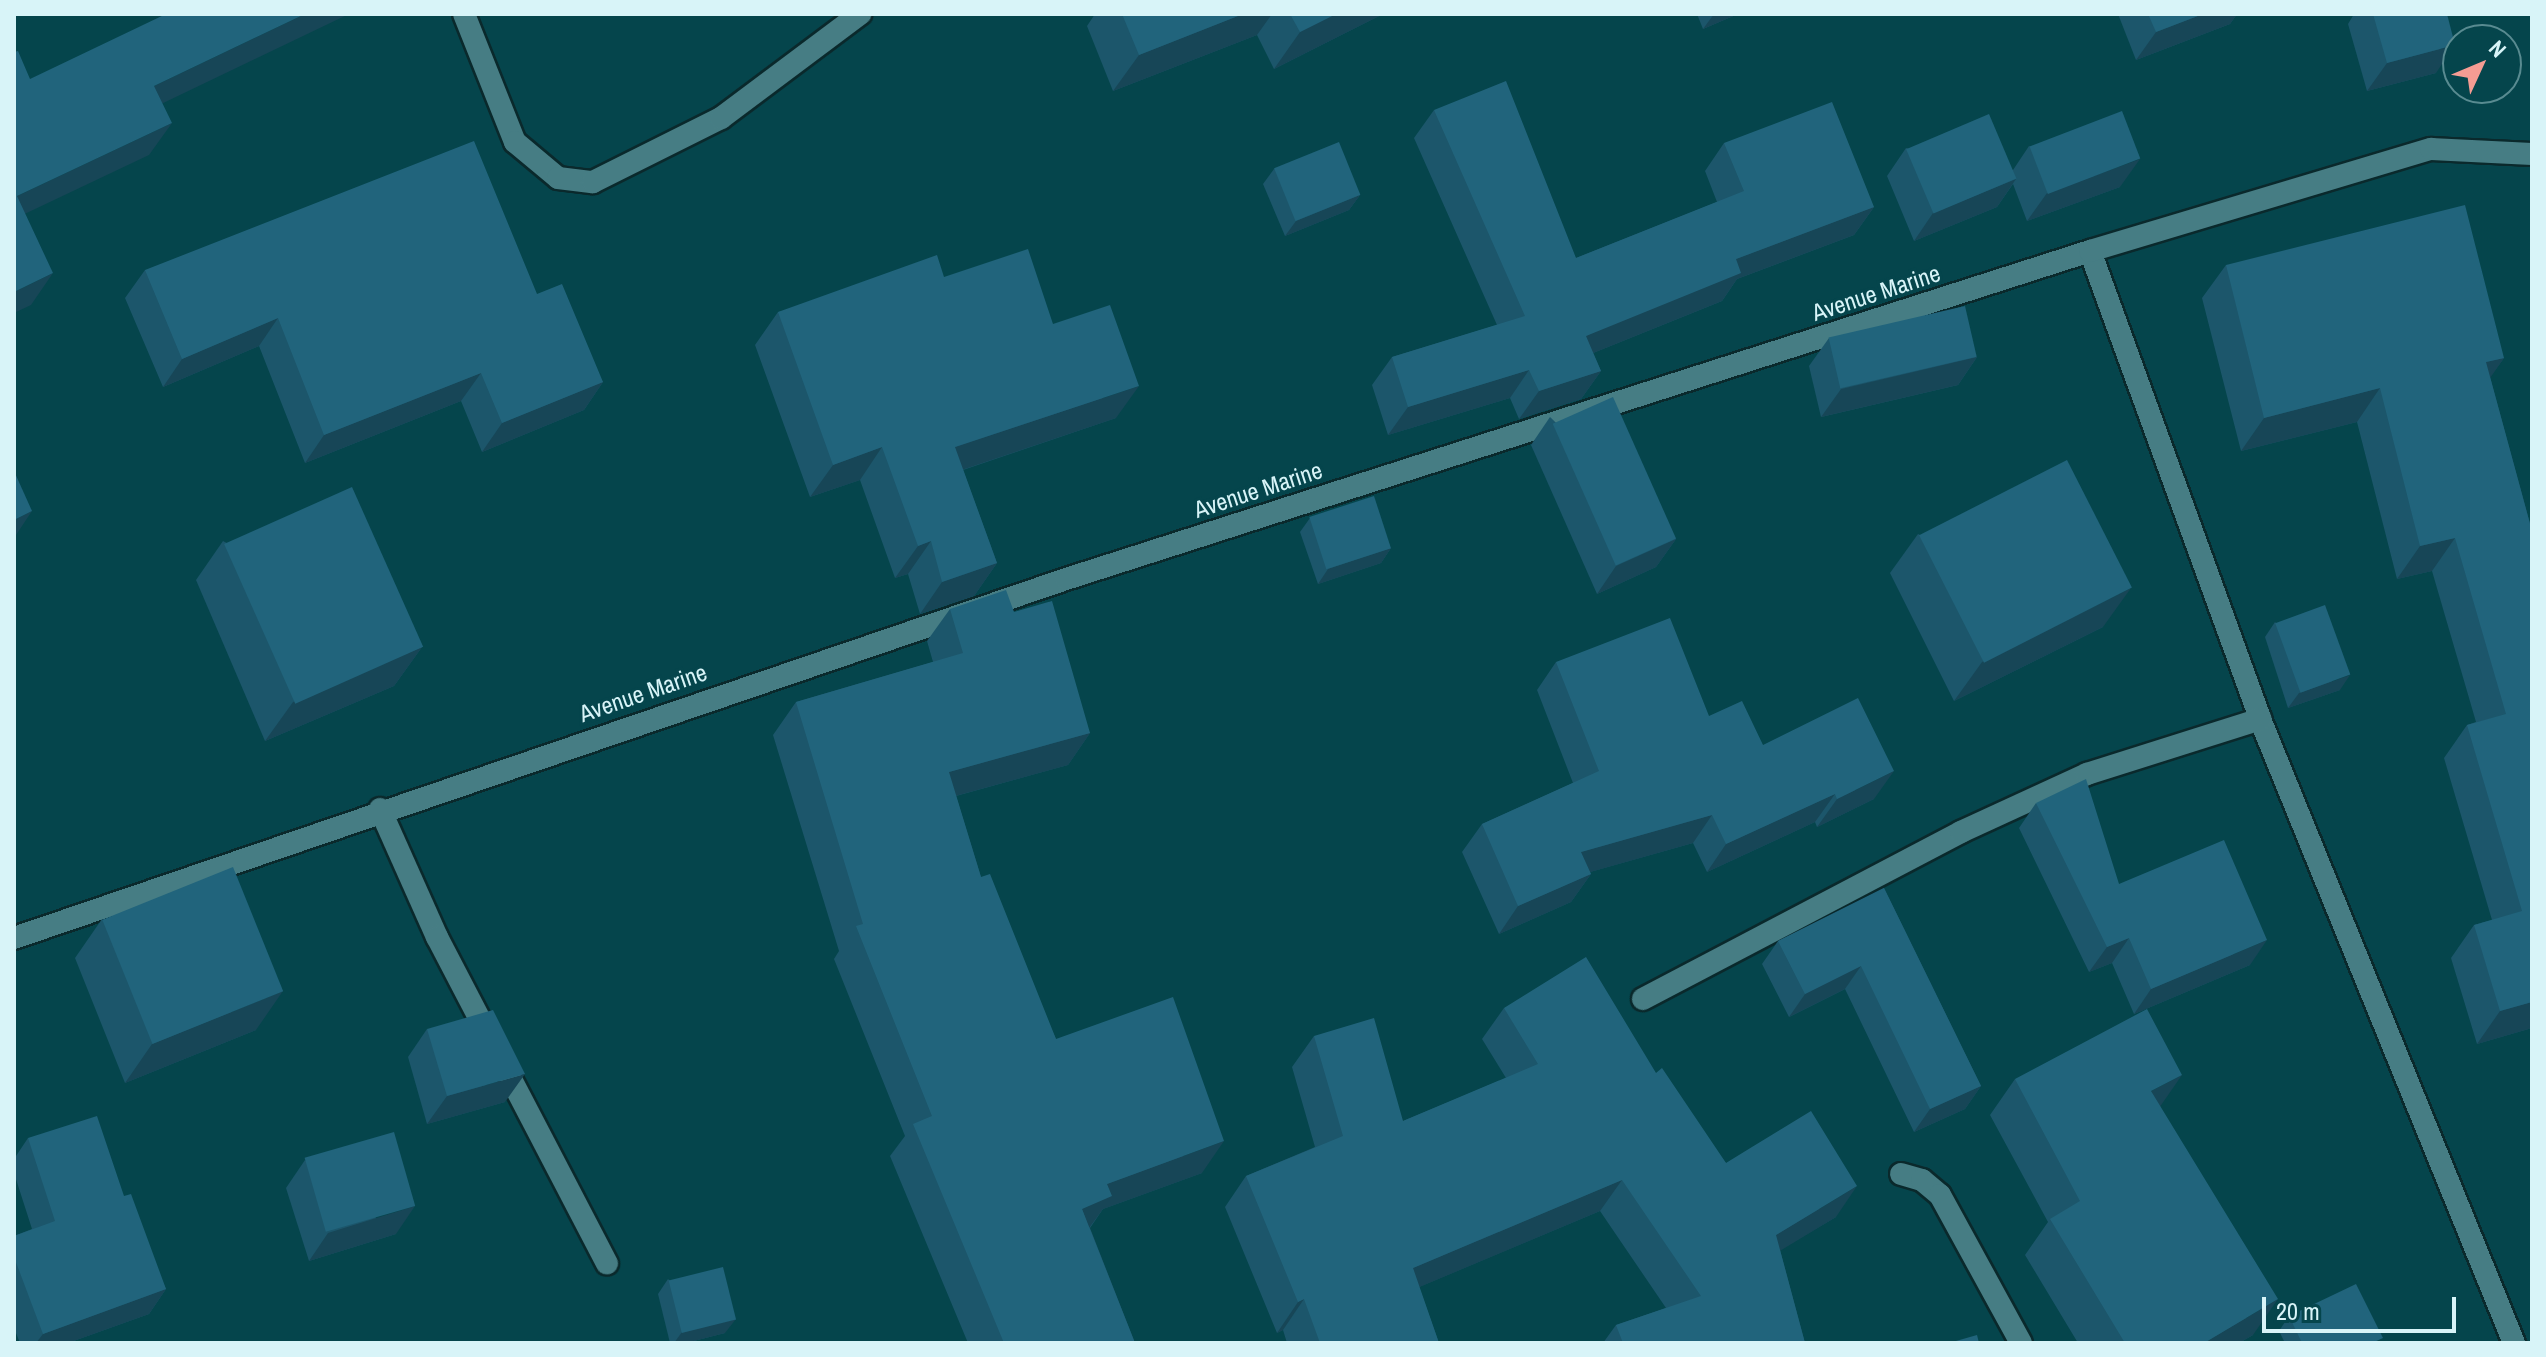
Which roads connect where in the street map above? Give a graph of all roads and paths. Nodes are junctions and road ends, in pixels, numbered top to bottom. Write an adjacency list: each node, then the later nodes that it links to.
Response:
1 (464, 14): 2 (street)
2 (860, 14)
3 (2532, 154): 4 (street, Avenue Marine)
4 (2090, 251): 5 (street); 6 (street, Avenue Marine)
5 (2260, 719): 8 (street); 12 (street)
6 (380, 809): 7 (street, Avenue Marine); 10 (street)
7 (14, 938)
8 (1643, 999)
9 (1901, 1174): 11 (street)
10 (607, 1263)
11 (2021, 1343)
12 (2514, 1343)

